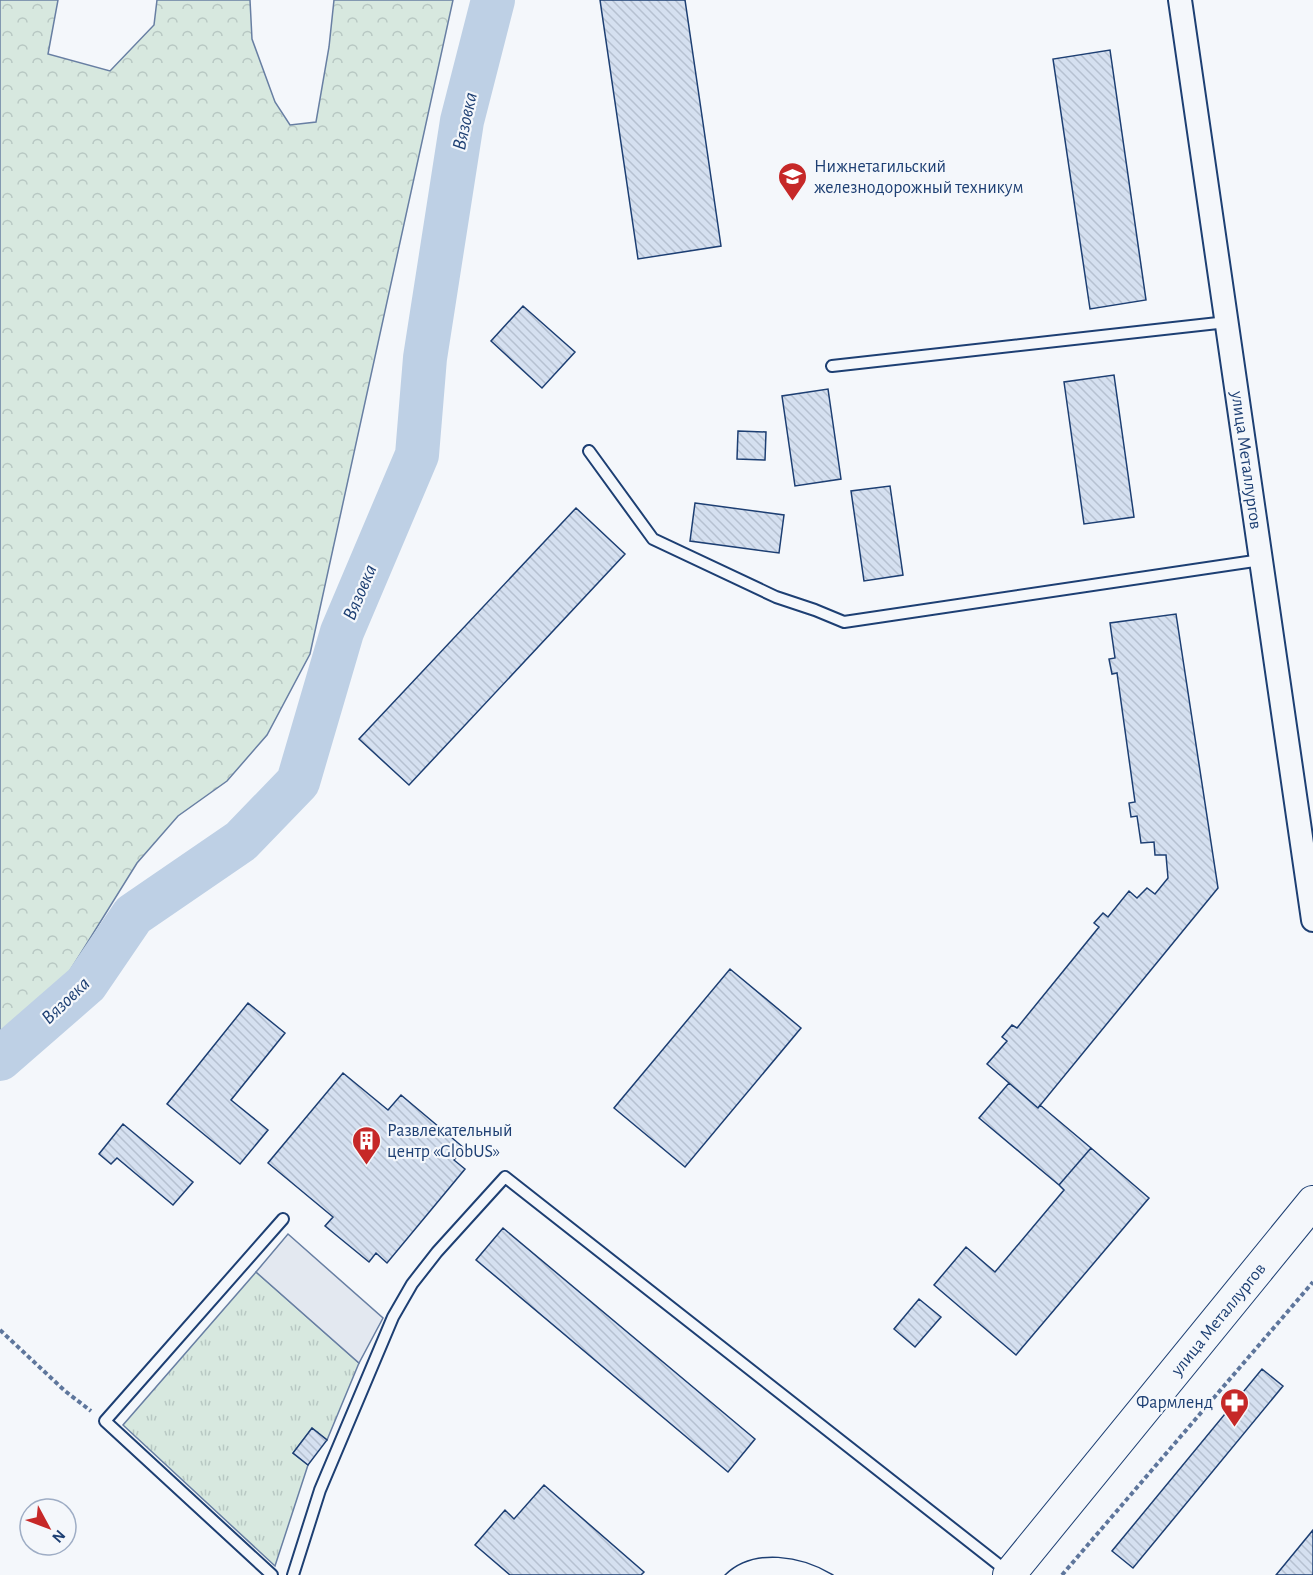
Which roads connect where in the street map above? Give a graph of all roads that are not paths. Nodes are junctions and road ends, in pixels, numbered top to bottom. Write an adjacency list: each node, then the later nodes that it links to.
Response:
1 (1180, 0): 2 (street, улица Металлургов)
2 (1227, 322): 3 (lane); 5 (street, улица Металлургов)
3 (832, 366)
4 (589, 451): 5 (lane)
5 (1262, 560): 6 (street, улица Металлургов)
6 (1313, 920)
7 (1313, 1202): 9 (main road, улица Металлургов)
8 (283, 1219): 10 (lane)
9 (1010, 1574): 11 (lane)
10 (272, 1575)
11 (293, 1575)

